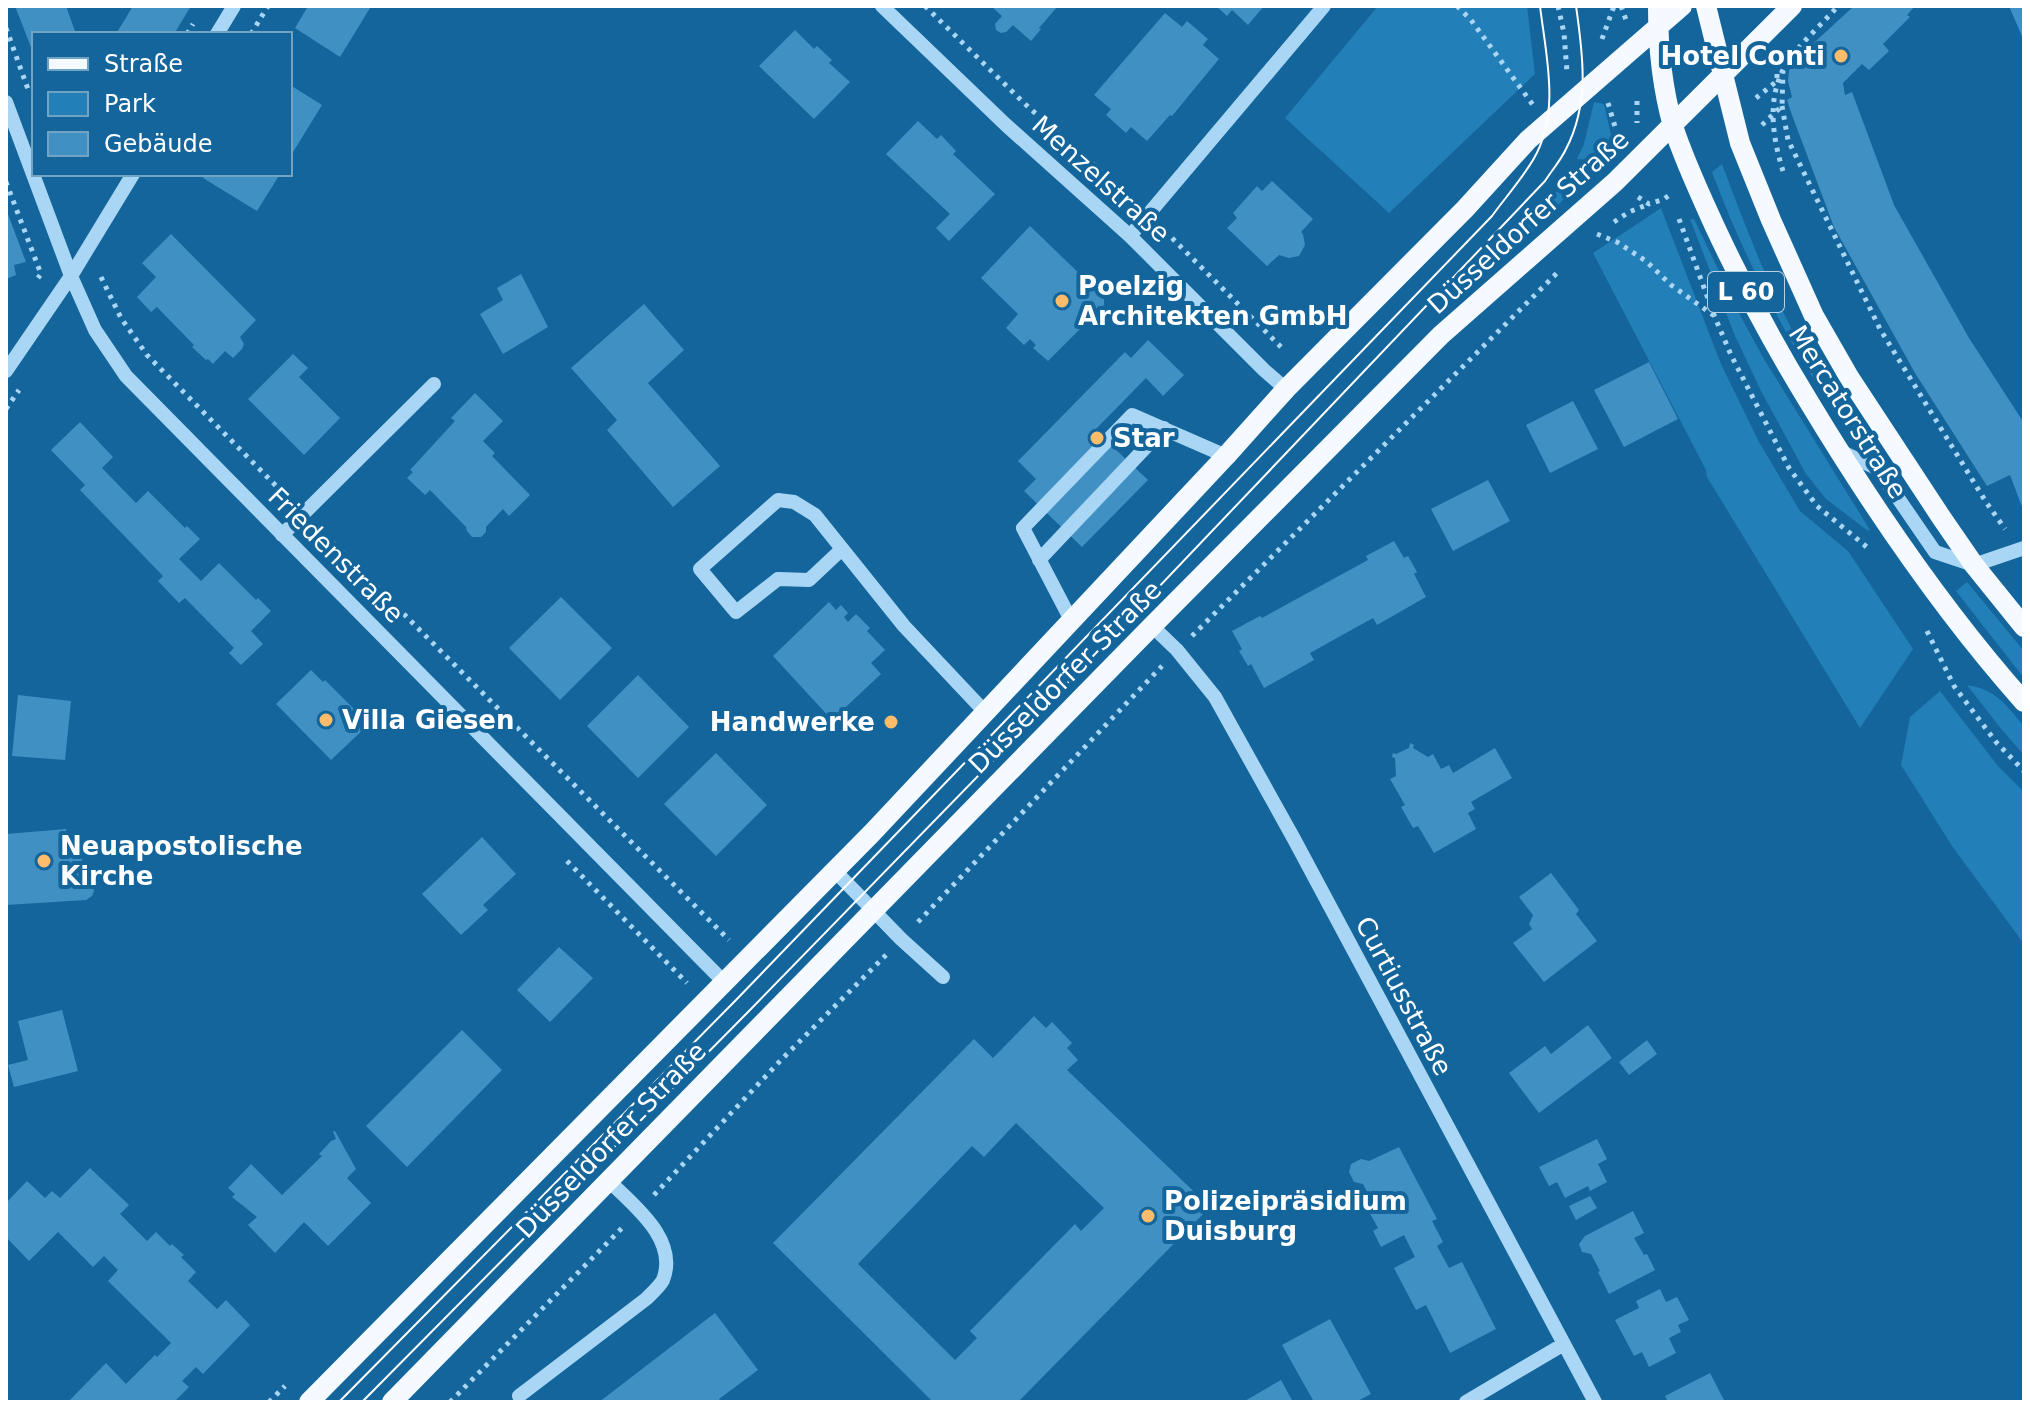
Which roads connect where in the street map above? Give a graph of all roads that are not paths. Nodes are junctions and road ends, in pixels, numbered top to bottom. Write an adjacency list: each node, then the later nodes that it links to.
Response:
1 (234, 6): 9 (street)
2 (882, 6): 16 (street, Menzelstraße)
3 (1324, 6): 16 (street)
4 (1658, 6): 8 (main road, L 60)
5 (1682, 6): 8 (main road, Düsseldorfer Straße)
6 (1706, 6): 10 (main road, Mercatorstraße / L 60)
7 (1792, 6): 10 (main road, Düsseldorfer Straße)
8 (1658, 27): 12 (main road, Mercatorstraße / L 60); 20 (main road, Düsseldorfer Straße)
9 (218, 32)
10 (1724, 75): 12 (main road, Düsseldorfer Straße); 28 (main road, Mercatorstraße / L 60)
11 (6, 102): 13 (street, Friedenstraße)
12 (1673, 125): 22 (main road, Mercatorstraße / L 60); 30 (main road, Düsseldorfer Straße)
13 (32, 172)
14 (34, 176): 17 (street, Friedenstraße)
15 (132, 176): 17 (street)
16 (1130, 236): 20 (street, Menzelstraße)
17 (71, 276): 18 (street); 24 (street, Friedenstraße)
18 (6, 371)
19 (434, 384): 24 (street)
20 (1286, 389): 23 (main road, Düsseldorfer Straße)
21 (1164, 428): 23 (street); 27 (street); 27 (street)
22 (1838, 450): 28 (street); 32 (main road, Mercatorstraße / L 60)
23 (1226, 456): 29 (main road, Düsseldorfer Straße)
24 (282, 535): 37 (street, Friedenstraße)
25 (842, 549): 25 (street); 33 (street)
26 (2022, 549): 28 (street)
27 (1039, 560): 29 (street)
28 (1974, 565): 31 (main road, Mercatorstraße / L 60)
29 (1071, 620): 33 (main road, Düsseldorfer Straße)
30 (1152, 626): 35 (main road, Düsseldorfer Straße); 39 (street, Curtiusstraße)
31 (2024, 627)
32 (2024, 702)
33 (985, 712): 34 (main road, Düsseldorfer Straße)
34 (834, 870): 35 (street); 37 (main road, Düsseldorfer Straße)
35 (874, 909): 36 (street); 38 (main road, Düsseldorfer Straße)
36 (943, 977)
37 (723, 981): 41 (main road, Düsseldorfer Straße)
38 (608, 1180): 40 (street); 42 (main road, Düsseldorfer Straße)
39 (1564, 1344): 43 (street); 44 (street, Curtiusstraße)
40 (519, 1396)
41 (309, 1402)
42 (392, 1402)
43 (1466, 1402)
44 (1595, 1402)

